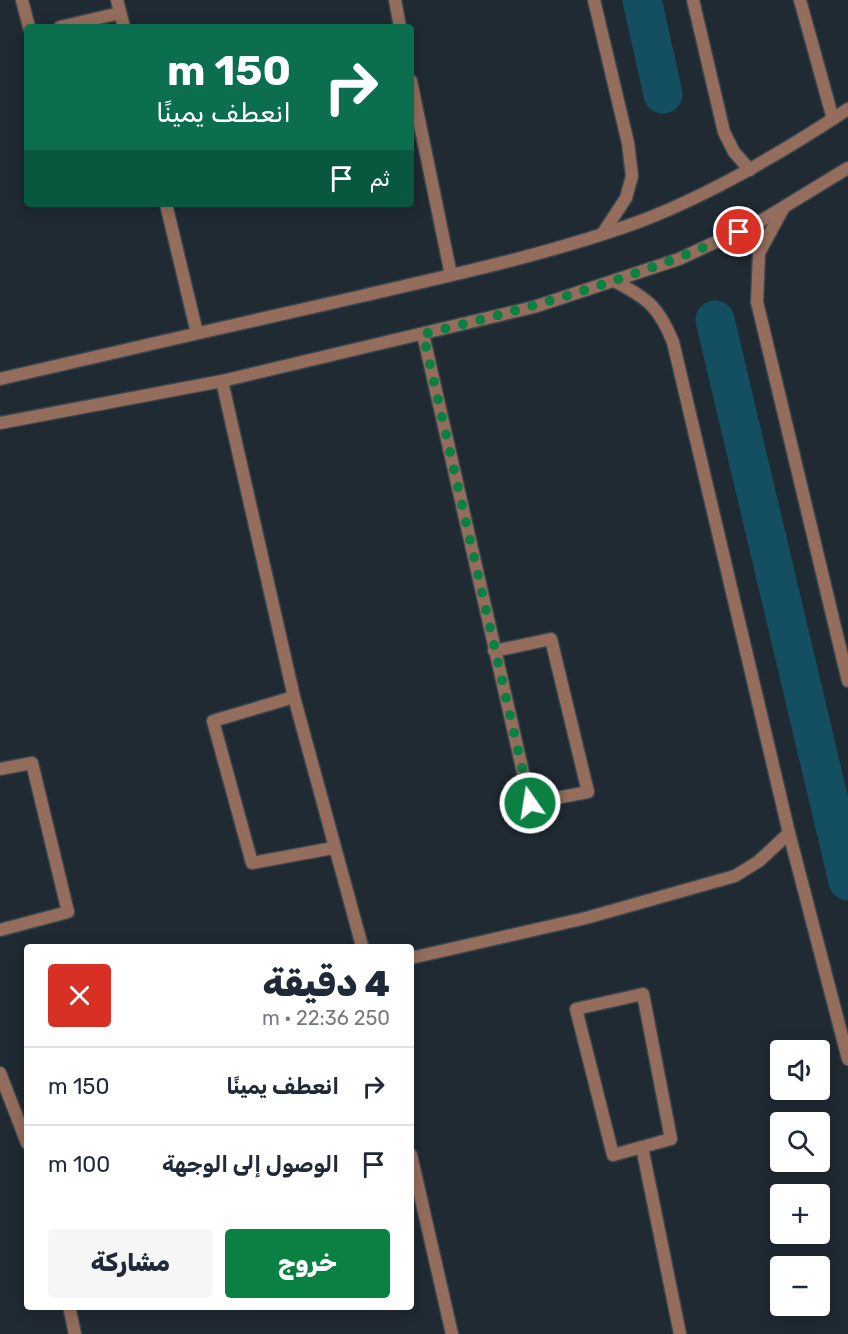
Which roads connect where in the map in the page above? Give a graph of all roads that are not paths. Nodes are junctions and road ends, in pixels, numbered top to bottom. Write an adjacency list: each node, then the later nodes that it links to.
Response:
1 (22, 0): 8 (street)
2 (117, 0): 7 (street)
3 (394, 0): 11 (street)
4 (594, 0): 19 (street)
5 (693, 0): 16 (street)
6 (800, 0): 14 (street)
7 (120, 13): 9 (street); 10 (street)
8 (28, 24)
9 (73, 24)
10 (123, 24)
11 (399, 24)
12 (414, 96): 20 (street)
13 (848, 109): 14 (street)
14 (833, 119): 16 (street)
15 (848, 168): 18 (street)
16 (750, 170): 19 (street)
17 (167, 207): 22 (street)
18 (783, 209): 21 (street); 28 (street)
19 (603, 233): 20 (street)
20 (451, 275): 22 (street)
21 (616, 282): 23 (street); 31 (street)
22 (197, 333): 24 (street)
23 (423, 334): 25 (street); 27 (street)
24 (0, 379)
25 (222, 381): 26 (street); 29 (street)
26 (0, 423)
27 (494, 651): 27 (street)
28 (848, 681)
29 (294, 697): 32 (street); 32 (street)
30 (0, 769): 33 (street)
31 (789, 833): 35 (street); 36 (street)
32 (333, 848): 34 (street)
33 (0, 930)
34 (361, 944)
35 (414, 957)
36 (848, 1059)
37 (0, 1073): 38 (street)
38 (24, 1125)
39 (642, 1147): 39 (street); 44 (street)
40 (416, 1192): 43 (street)
41 (70, 1310): 42 (street)
42 (75, 1334)
43 (452, 1334)
44 (680, 1334)

